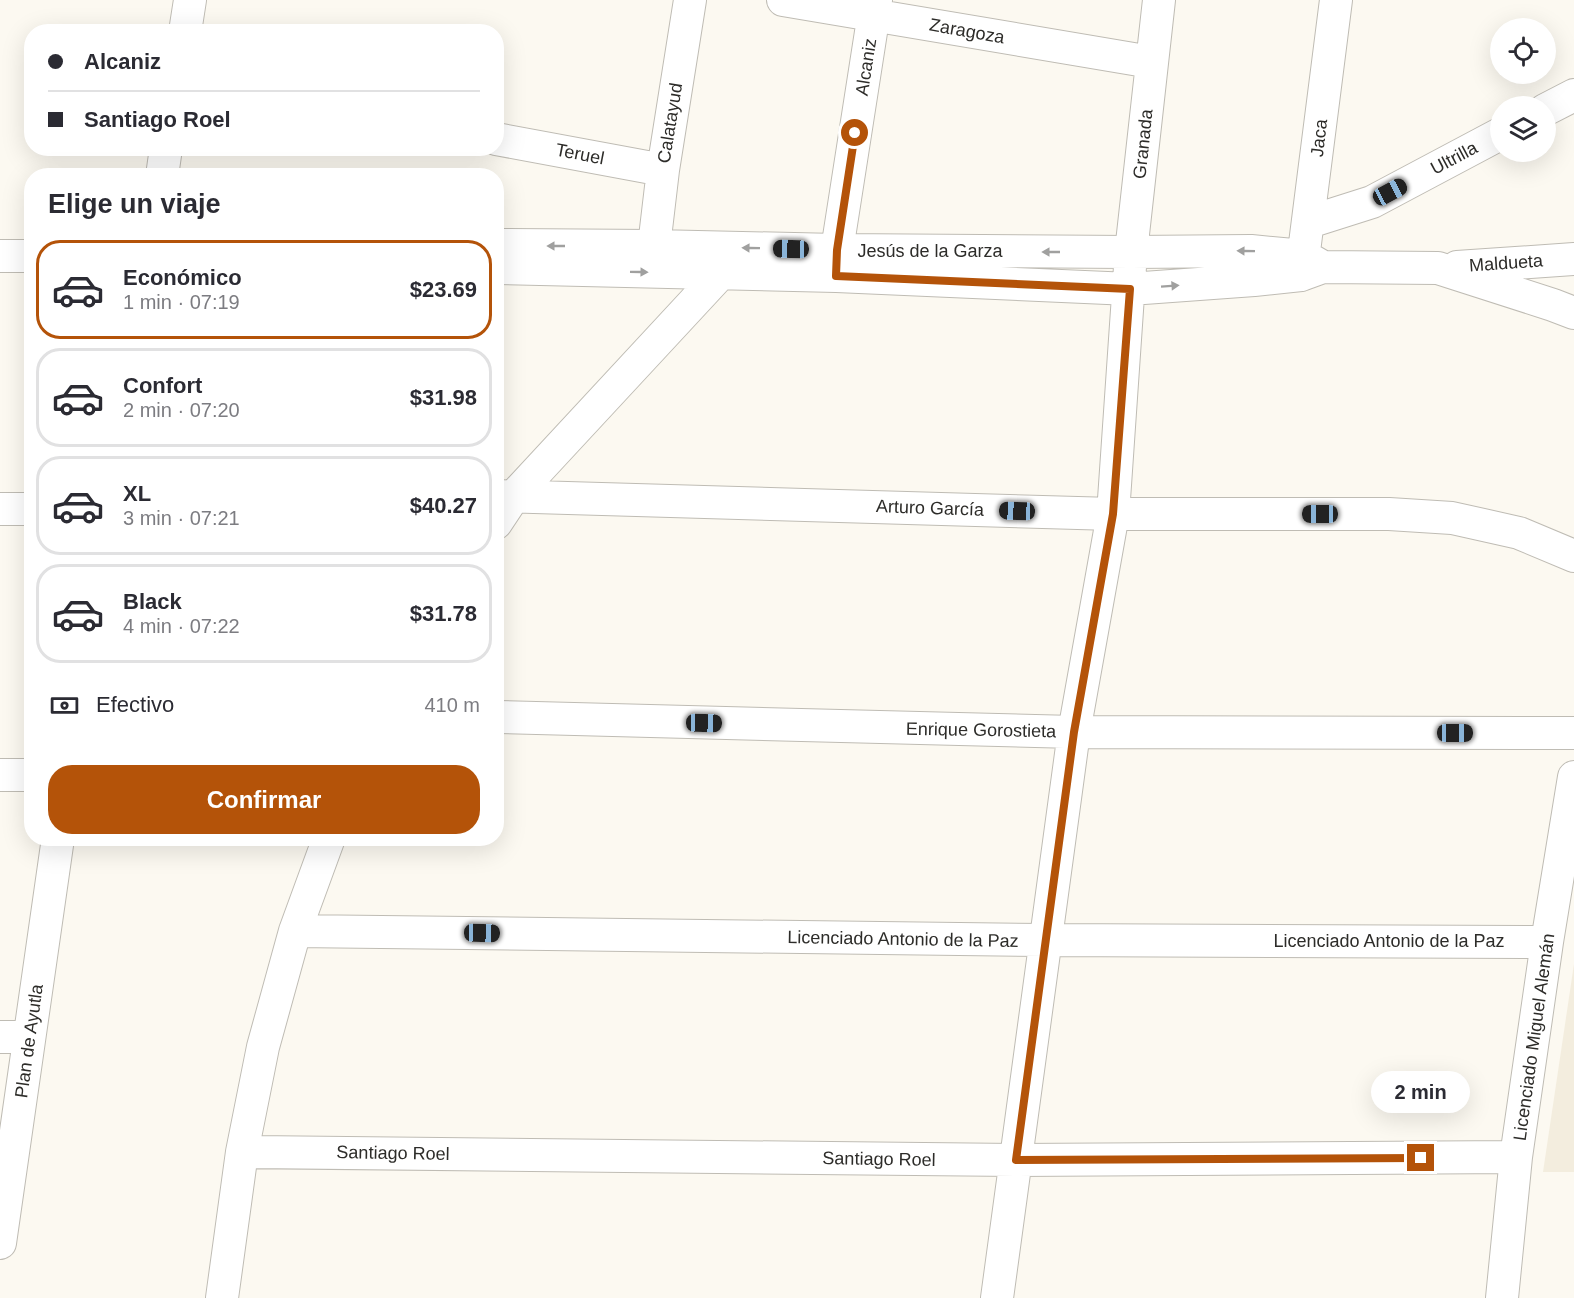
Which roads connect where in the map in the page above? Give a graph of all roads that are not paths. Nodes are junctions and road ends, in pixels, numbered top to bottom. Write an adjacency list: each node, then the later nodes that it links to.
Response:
1 (190, 0): 7 (street)
2 (690, 0): 13 (street, Calatayud)
3 (783, 0): 6 (street, Zaragoza)
4 (1159, 0): 8 (street, Granada)
5 (1336, 0): 14 (street, Jaca)
6 (875, 8): 8 (street, Zaragoza); 21 (street, Alcaniz)
7 (186, 24)
8 (1151, 63): 17 (street, Granada)
9 (1574, 95): 10 (street)
10 (1556, 104)
11 (1490, 139): 14 (street, Ultrilla)
12 (504, 140): 13 (street, Teruel)
13 (663, 170): 16 (street, Calatayud)
14 (1309, 222): 22 (street, Jaca)
15 (504, 245): 16 (street, Jesús de la Garza, one-way to 15)
16 (654, 246): 21 (street, Jesús de la Garza, one-way to 16)
17 (1131, 252): 21 (street, Jesús de la Garza, one-way to 21); 22 (street, Jesús de la Garza, one-way to 17); 26 (street, Granada)
18 (0, 256): 19 (street)
19 (24, 256)
20 (1574, 259): 24 (street, Maldueta)
21 (836, 263): 25 (street, Jesús de la Garza); 26 (street, Jesús de la Garza)
22 (1309, 266): 24 (street, Jesús de la Garza); 26 (street, Jesús de la Garza, one-way to 22)
23 (504, 268): 25 (street, Jesús de la Garza, one-way to 25)
24 (1438, 268): 27 (street, Jesús de la Garza)
25 (720, 274): 28 (street)
26 (1130, 289): 31 (street, Granada)
27 (1574, 314)
28 (505, 496): 31 (street, Arturo García)
29 (0, 509): 30 (street)
30 (24, 509)
31 (1113, 514): 32 (street, Arturo García); 34 (street, Granada)
32 (1574, 556)
33 (504, 717): 34 (street, Enrique Gorostieta)
34 (1074, 732): 35 (street, Enrique Gorostieta); 42 (street, Granada)
35 (1574, 733)
36 (0, 775): 37 (street)
37 (24, 776)
38 (1574, 777): 43 (street, Licenciado Miguel Alemán)
39 (56, 846): 44 (street, Plan de Ayutla)
40 (326, 846): 41 (street)
41 (295, 930): 42 (street, Licenciado Antonio de la Paz); 45 (street)
42 (1045, 940): 43 (street, Licenciado Antonio de la Paz); 47 (street, Granada)
43 (1547, 942): 46 (street, Licenciado Miguel Alemán)
44 (14, 1037): 48 (street, Plan de Ayutla)
45 (242, 1152): 47 (street, Santiago Roel); 49 (street)
46 (1516, 1157): 47 (street, Santiago Roel); 51 (street, Licenciado Miguel Alemán)
47 (1016, 1160): 50 (street, Granada)
48 (0, 1243)
49 (222, 1298)
50 (997, 1298)
51 (1502, 1298)

